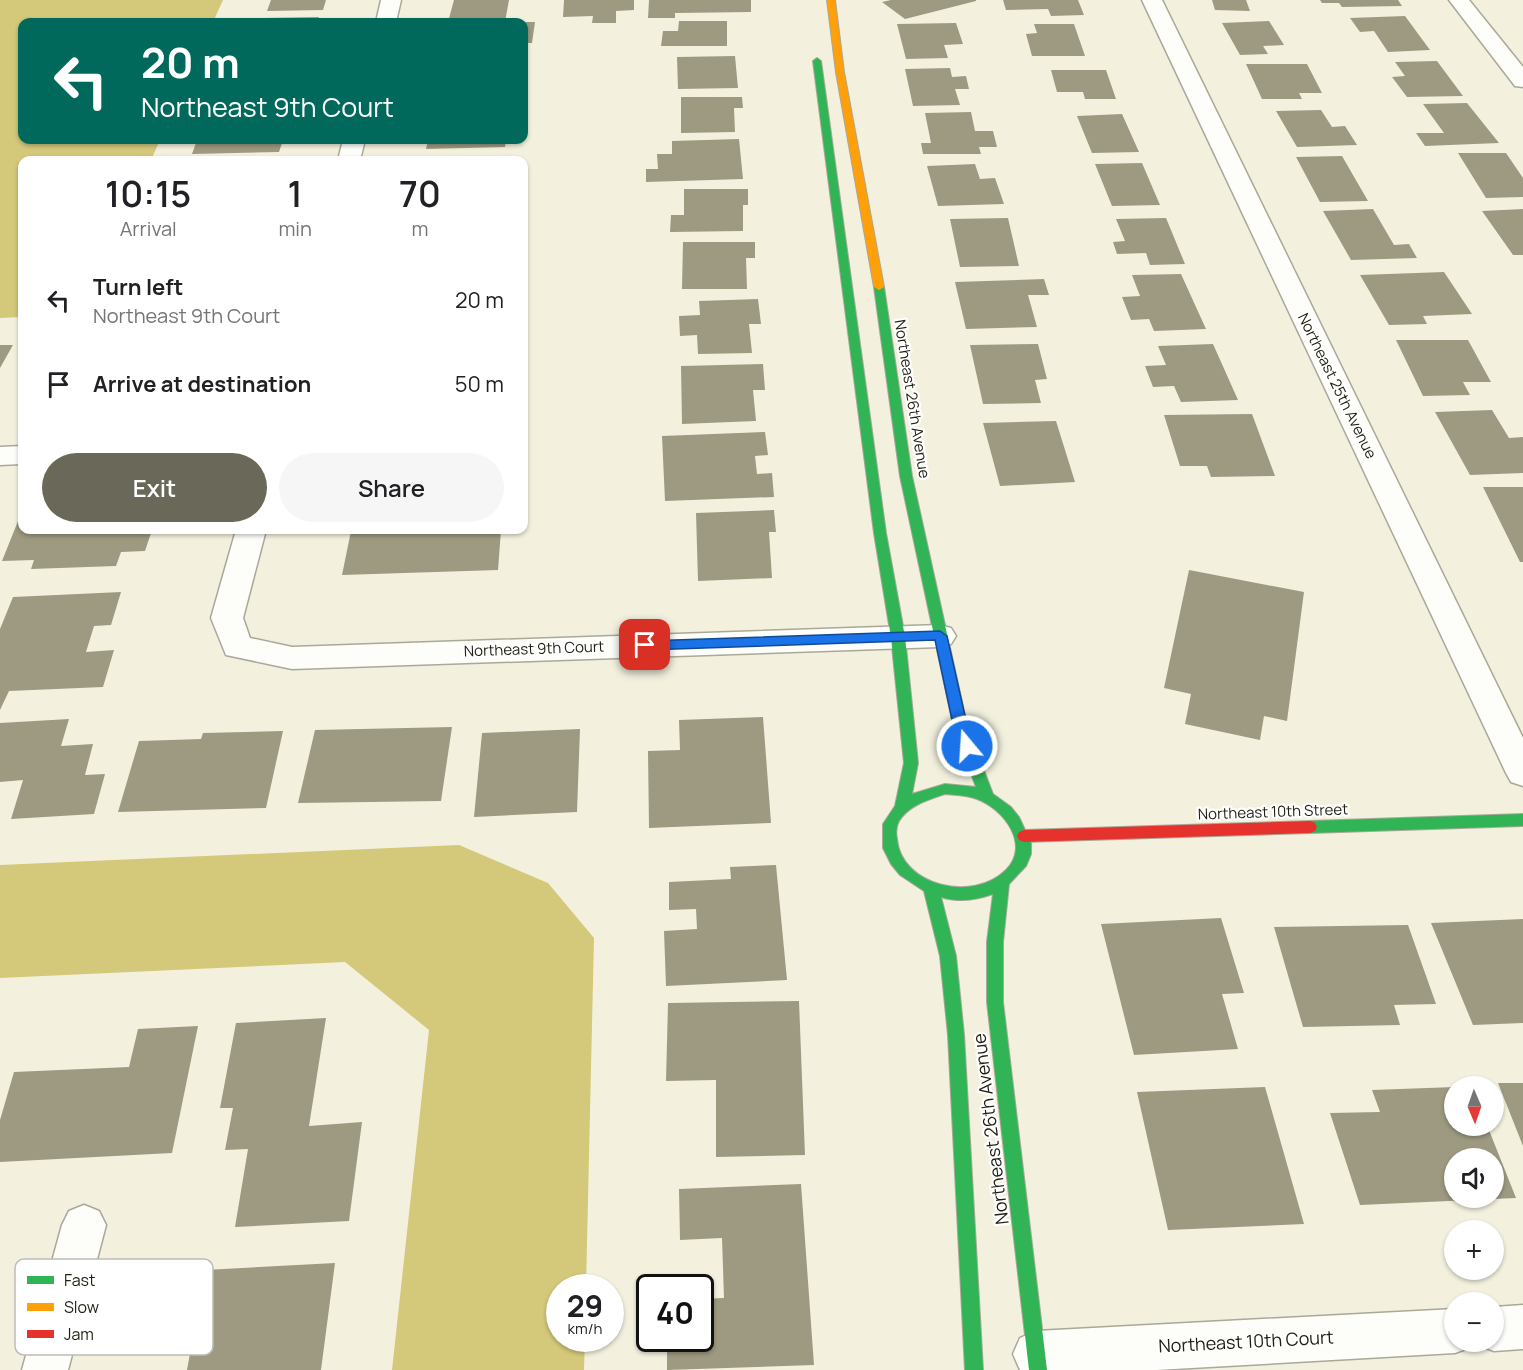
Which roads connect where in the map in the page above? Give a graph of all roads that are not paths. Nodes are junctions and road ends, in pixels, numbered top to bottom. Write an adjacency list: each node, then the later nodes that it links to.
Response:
1 (392, 0): 5 (street)
2 (831, 0): 12 (street, Northeast 26th Avenue)
3 (1152, 0): 13 (street, Northeast 25th Avenue)
4 (1459, 0): 7 (street)
5 (387, 18)
6 (815, 44): 11 (street)
7 (1523, 81)
8 (18, 455): 9 (street)
9 (0, 456)
10 (250, 534): 11 (street, Northeast 9th Court)
11 (898, 636): 12 (street, Northeast 9th Court); 15 (street)
12 (940, 636): 14 (street, Northeast 26th Avenue)
13 (1523, 773)
14 (987, 796): 15 (street); 17 (street)
15 (902, 806): 19 (street)
16 (1523, 820): 17 (street, Northeast 10th Street)
17 (1024, 836): 18 (street)
18 (1002, 884): 19 (street); 26 (street, Northeast 26th Avenue)
19 (931, 890): 27 (street)
20 (84, 1224): 21 (street)
21 (75, 1259)
22 (1523, 1327): 23 (street)
23 (1504, 1328)
24 (1444, 1332): 26 (street, Northeast 10th Court)
25 (49, 1355): 28 (street)
26 (1037, 1362)
27 (973, 1363)
28 (45, 1370)

